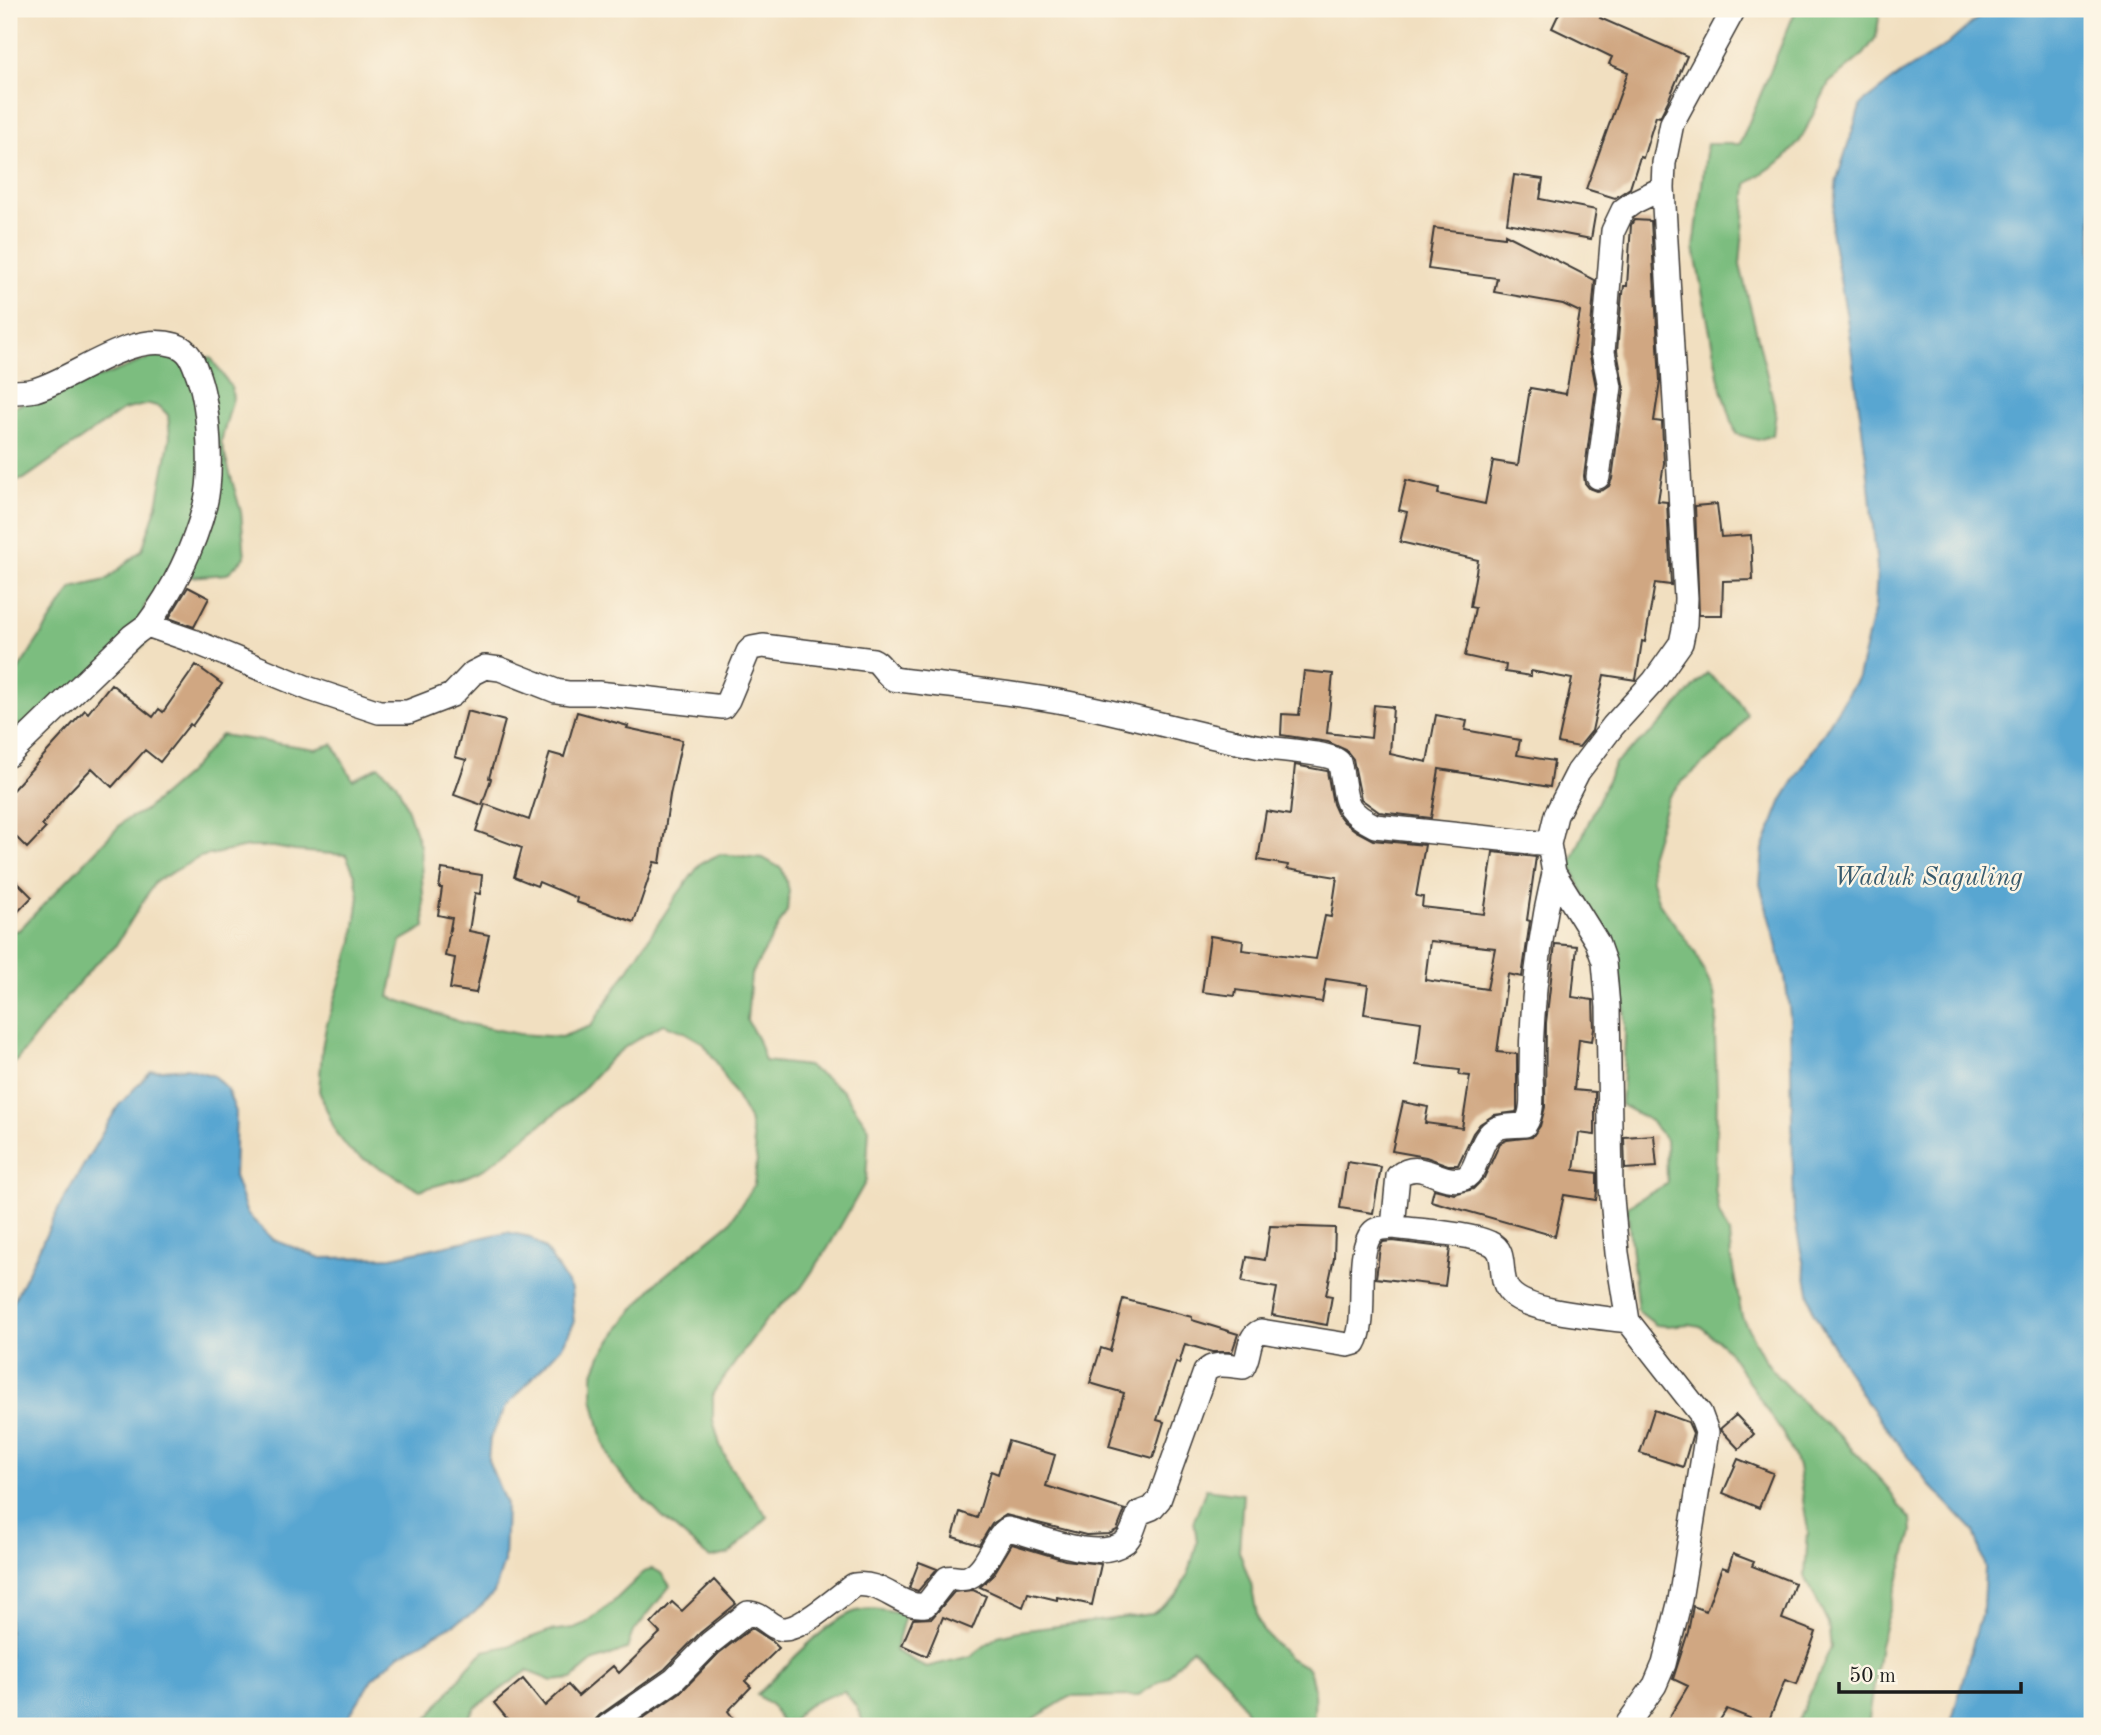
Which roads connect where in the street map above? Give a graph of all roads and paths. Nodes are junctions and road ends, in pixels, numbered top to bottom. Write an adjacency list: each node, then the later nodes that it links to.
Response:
1 (1734, 9): 2 (street)
2 (1663, 188): 4 (street); 7 (street)
3 (9, 392): 5 (street)
4 (1598, 477)
5 (147, 625): 6 (street); 7 (street)
6 (9, 755)
7 (1549, 845): 8 (street)
8 (1554, 873): 9 (street); 10 (street)
9 (1393, 1227): 10 (street); 11 (street)
10 (1628, 1321): 12 (street)
11 (608, 1726)
12 (1626, 1726)

